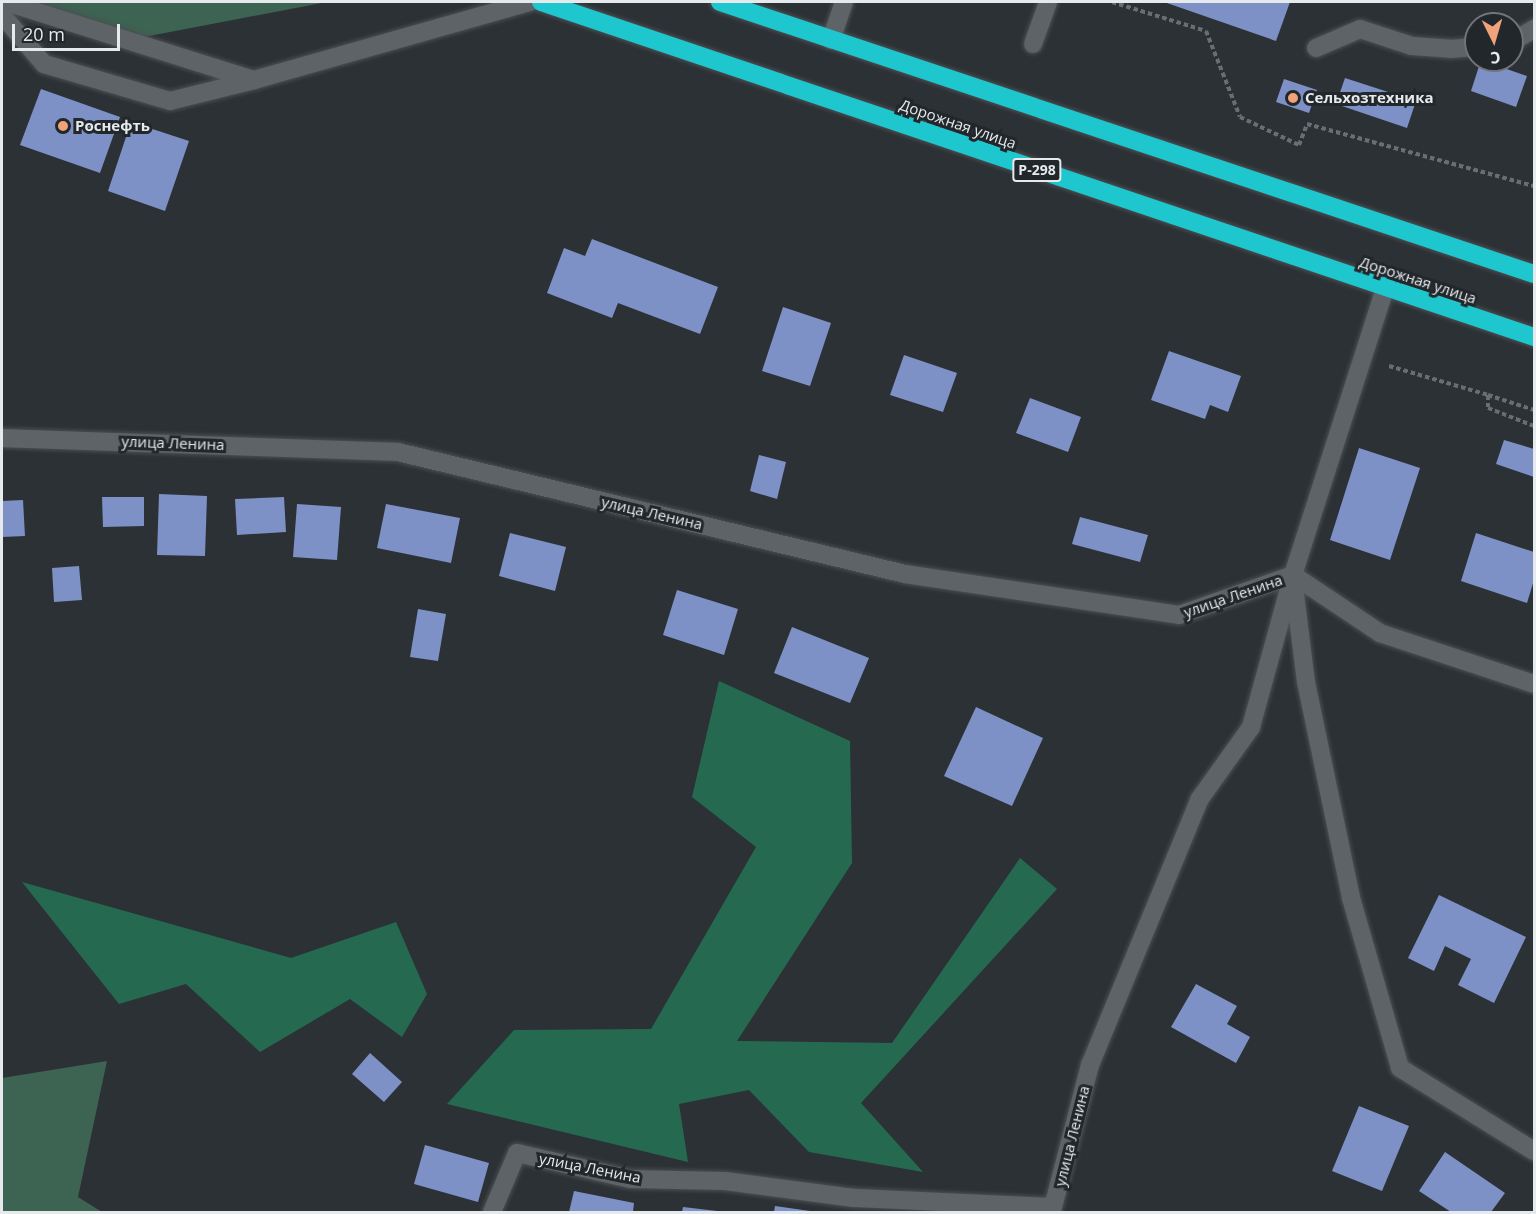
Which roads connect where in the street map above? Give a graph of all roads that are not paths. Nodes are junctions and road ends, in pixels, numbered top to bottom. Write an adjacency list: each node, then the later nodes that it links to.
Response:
1 (6, 2): 12 (street)
2 (530, 2): 12 (street)
3 (541, 2): 14 (highway, Дорожная улица / Р-298)
4 (720, 2): 8 (highway)
5 (844, 2): 8 (street)
6 (1048, 2): 9 (street)
7 (2, 15): 12 (street)
8 (831, 40): 13 (highway)
9 (1033, 44)
10 (1316, 48): 11 (street)
11 (1464, 48)
12 (254, 80)
13 (1534, 274)
14 (1385, 288): 15 (highway, Дорожная улица / Р-298); 17 (street, улица Ленина)
15 (1534, 337)
16 (2, 438): 17 (street, улица Ленина)
17 (1293, 575): 18 (street); 19 (street, улица Ленина); 20 (street, улица Ленина)
18 (1534, 684)
19 (1534, 1150)
20 (1055, 1210): 21 (street, улица Ленина)
21 (492, 1212)

